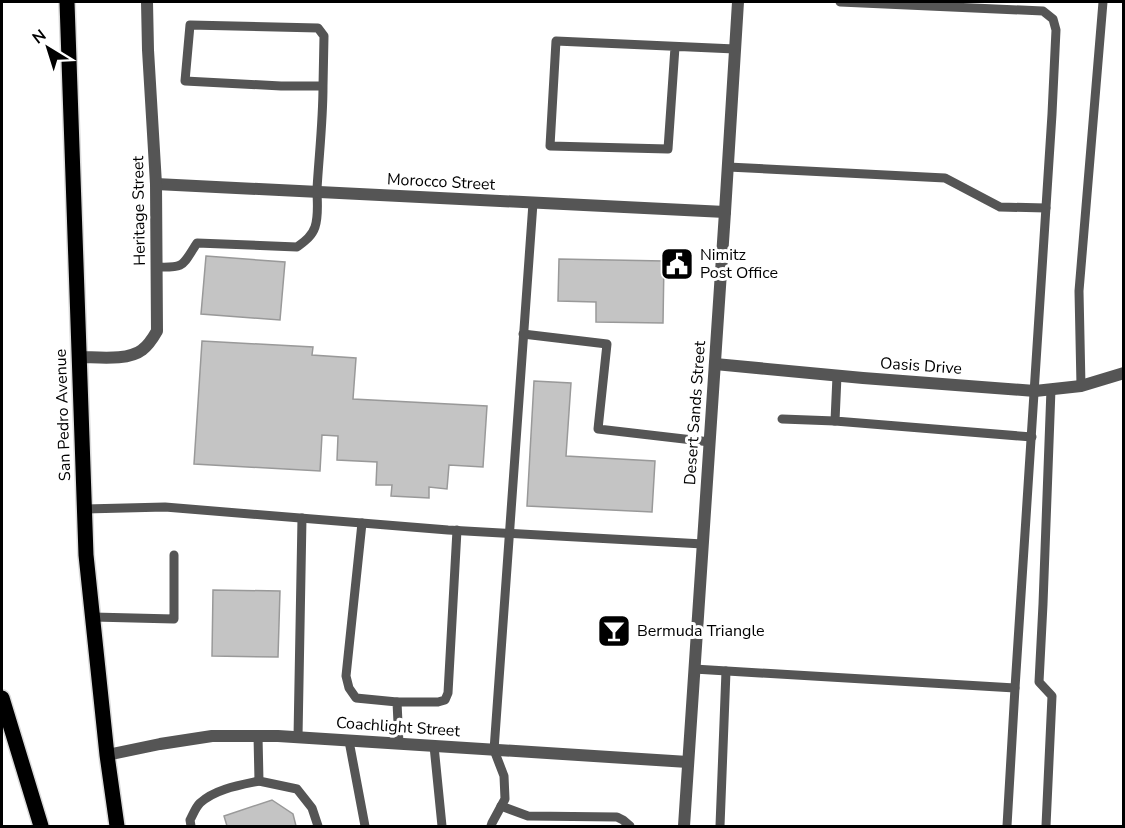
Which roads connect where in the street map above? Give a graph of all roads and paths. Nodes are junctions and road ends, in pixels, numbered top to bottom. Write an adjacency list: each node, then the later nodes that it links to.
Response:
1 (67, 2): 17 (main road, San Pedro Avenue)
2 (147, 2): 10 (street, Heritage Street)
3 (738, 2): 7 (street, Desert Sands Street)
4 (840, 2): 13 (lane)
5 (1103, 2): 21 (lane)
6 (675, 47): 6 (lane); 7 (lane)
7 (735, 49): 9 (street, Desert Sands Street)
8 (323, 86): 8 (lane); 11 (lane)
9 (728, 167): 13 (lane); 14 (street, Desert Sands Street)
10 (156, 184): 11 (street, Morocco Street); 15 (street, Heritage Street)
11 (317, 192): 12 (street, Morocco Street); 15 (lane)
12 (533, 203): 14 (street, Morocco Street); 16 (lane)
13 (1046, 208): 23 (lane)
14 (726, 212): 18 (street, Desert Sands Street)
15 (157, 267): 17 (street, Heritage Street)
16 (523, 334): 27 (lane); 32 (lane)
17 (79, 357): 28 (main road, San Pedro Avenue)
18 (715, 364): 20 (street, Oasis Drive); 27 (street, Desert Sands Street)
19 (1124, 374): 21 (street, Oasis Drive)
20 (837, 376): 23 (street, Oasis Drive); 25 (lane)
21 (1081, 386): 22 (street, Oasis Drive)
22 (1051, 389): 23 (street, Oasis Drive); 62 (lane)
23 (1035, 391): 26 (lane)
24 (782, 419): 25 (lane)
25 (835, 421): 26 (lane)
26 (1032, 437): 38 (lane)
27 (710, 442): 33 (street, Desert Sands Street)
28 (84, 509): 29 (lane); 35 (main road, San Pedro Avenue)
29 (302, 518): 30 (lane); 42 (lane)
30 (362, 523): 31 (lane); 40 (lane)
31 (457, 530): 32 (lane); 40 (lane)
32 (509, 533): 33 (lane); 46 (lane)
33 (703, 544): 36 (street, Desert Sands Street)
34 (174, 555): 35 (lane)
35 (93, 617): 47 (main road, San Pedro Avenue)
36 (694, 669): 37 (lane); 48 (street, Desert Sands Street)
37 (726, 671): 38 (lane); 60 (lane)
38 (1015, 688): 61 (lane)
39 (2, 698): 51 (main road)
40 (397, 702): 44 (lane)
41 (258, 736): 42 (street, Coachlight Street); 47 (street, Coachlight Street); 49 (lane)
42 (298, 737): 43 (street, Coachlight Street)
43 (349, 741): 44 (street, Coachlight Street); 55 (lane)
44 (399, 744): 45 (street, Coachlight Street)
45 (434, 746): 46 (street, Coachlight Street); 56 (lane)
46 (494, 750): 48 (street, Coachlight Street); 50 (lane)
47 (107, 755): 52 (main road, San Pedro Avenue)
48 (688, 762): 59 (street, Desert Sands Street)
49 (259, 781): 53 (lane); 54 (lane)
50 (501, 806): 57 (lane); 58 (lane)
51 (41, 826)
52 (117, 826)
53 (191, 826)
54 (318, 826)
55 (365, 826)
56 (442, 826)
57 (491, 826)
58 (630, 826)
59 (684, 826)
60 (720, 826)
61 (1007, 826)
62 (1046, 826)

